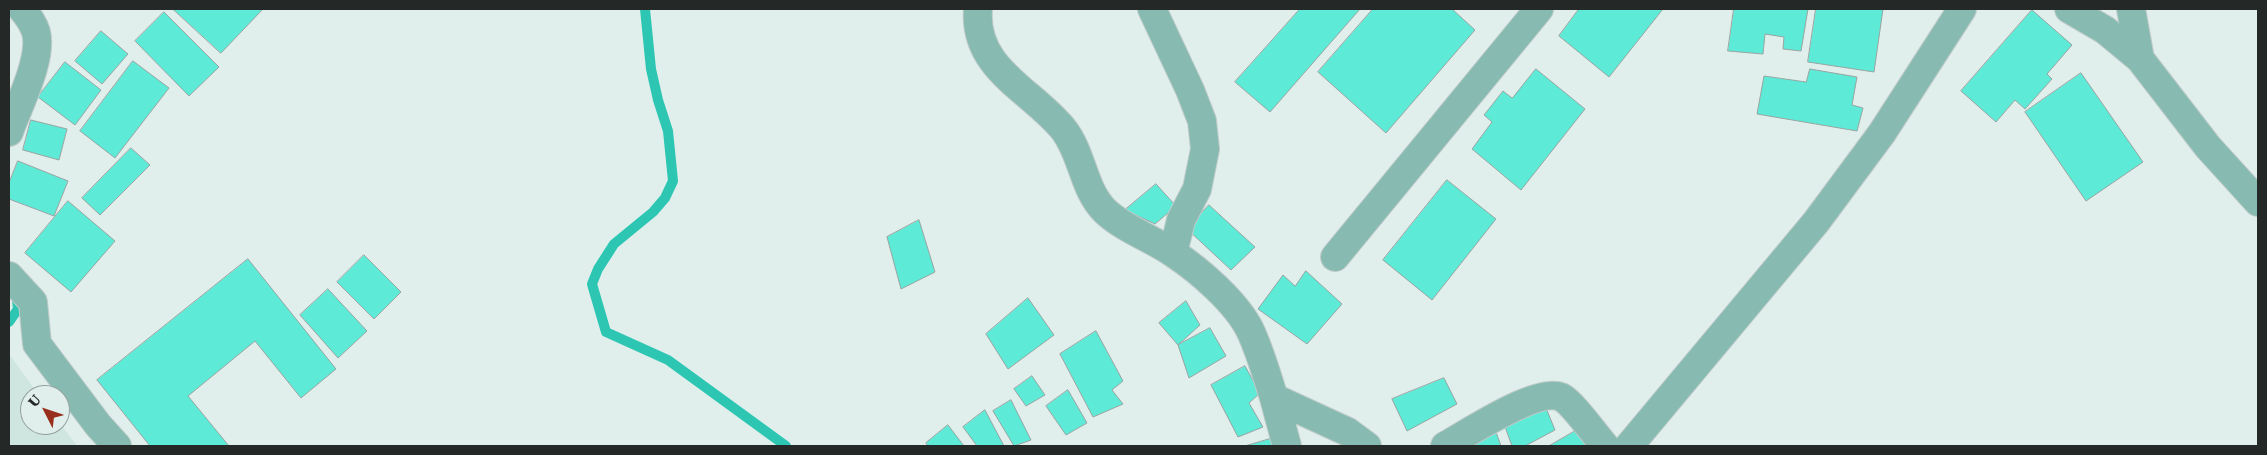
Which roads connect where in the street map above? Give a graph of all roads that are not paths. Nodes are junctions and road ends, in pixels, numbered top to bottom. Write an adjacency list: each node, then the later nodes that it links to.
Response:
1 (22, 9): 9 (street)
2 (978, 9): 11 (street)
3 (1152, 9): 11 (street)
4 (1539, 9): 12 (street)
5 (1962, 9): 20 (street)
6 (2069, 9): 8 (street)
7 (2131, 9): 8 (street)
8 (2140, 58): 10 (street)
9 (9, 132)
10 (2258, 202)
11 (1173, 253): 14 (street)
12 (1335, 257)
13 (9, 276): 15 (street)
14 (1274, 398): 16 (street); 17 (street)
15 (117, 446)
16 (1287, 446)
17 (1367, 446)
18 (1445, 446): 19 (street)
19 (1605, 446)
20 (1628, 446)

